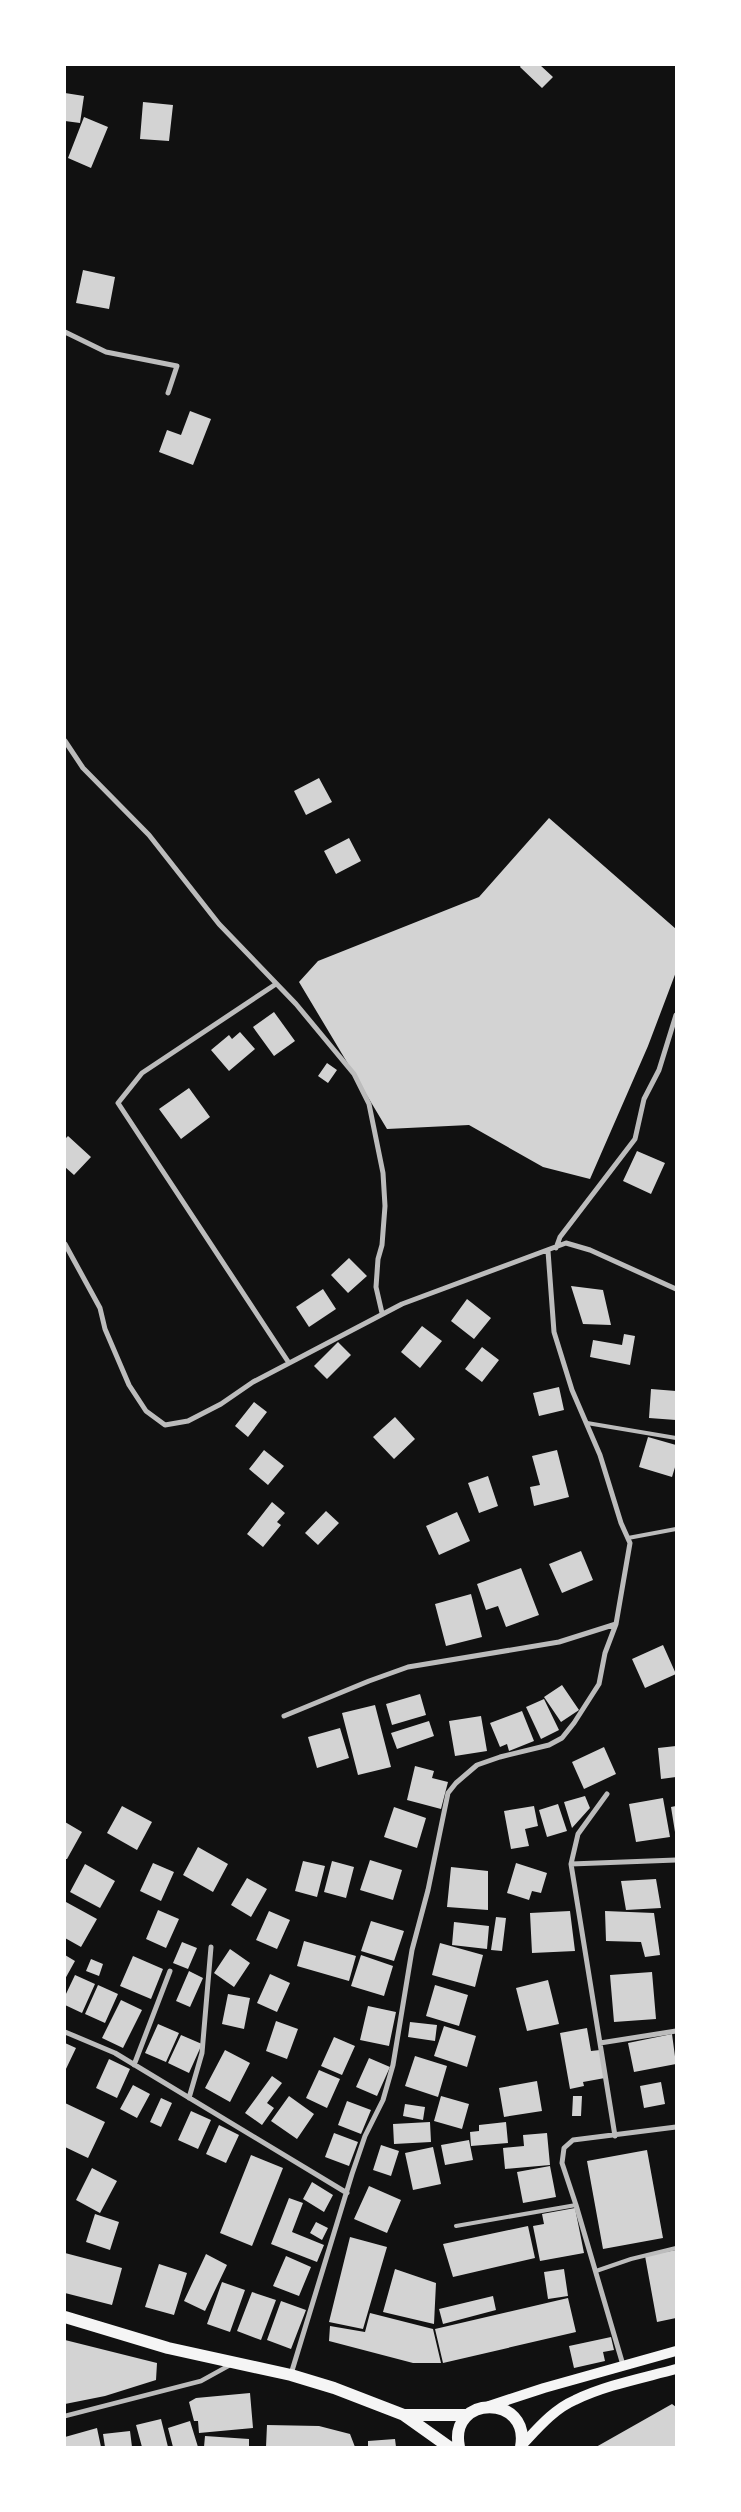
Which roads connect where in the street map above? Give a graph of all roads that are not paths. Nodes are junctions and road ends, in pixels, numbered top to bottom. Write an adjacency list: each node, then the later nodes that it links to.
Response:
1 (65, 332): 2 (street)
2 (168, 393)
3 (65, 740): 4 (street)
4 (276, 984): 10 (street); 11 (street)
5 (676, 1015): 7 (street)
6 (65, 1244): 11 (street)
7 (556, 1248): 8 (street); 9 (street)
8 (548, 1251): 10 (street); 12 (street)
9 (676, 1289)
10 (382, 1313): 11 (street)
11 (289, 1363)
12 (587, 1423): 13 (lane); 15 (street)
13 (676, 1438)
14 (676, 1529): 15 (lane)
15 (628, 1538): 16 (street)
16 (616, 1624): 17 (street); 30 (street)
17 (284, 1716)
18 (607, 1794): 20 (street)
19 (676, 1860): 20 (street)
20 (571, 1864): 25 (street)
21 (211, 1948): 27 (street)
22 (170, 1972): 26 (street)
23 (65, 2032): 26 (street)
24 (676, 2032): 25 (street)
25 (600, 2043): 29 (street)
26 (134, 2064): 27 (street)
27 (189, 2098): 30 (street)
28 (676, 2127): 29 (street)
29 (615, 2136): 31 (street)
30 (347, 2194): 40 (street)
31 (576, 2204): 32 (lane); 34 (street)
32 (456, 2226)
33 (676, 2248): 34 (lane)
34 (596, 2271): 38 (street)
35 (65, 2317): 37 (main road)
36 (676, 2351): 38 (main road)
37 (235, 2362): 40 (main road); 44 (street)
38 (623, 2365): 41 (main road)
39 (676, 2369): 45 (main road)
40 (291, 2375): 42 (main road)
41 (489, 2406): 43 (main road); 45 (main road)
42 (404, 2414): 43 (main road); 46 (main road)
43 (467, 2415): 47 (main road)
44 (65, 2416)
45 (522, 2446)
46 (449, 2447)
47 (459, 2447)

